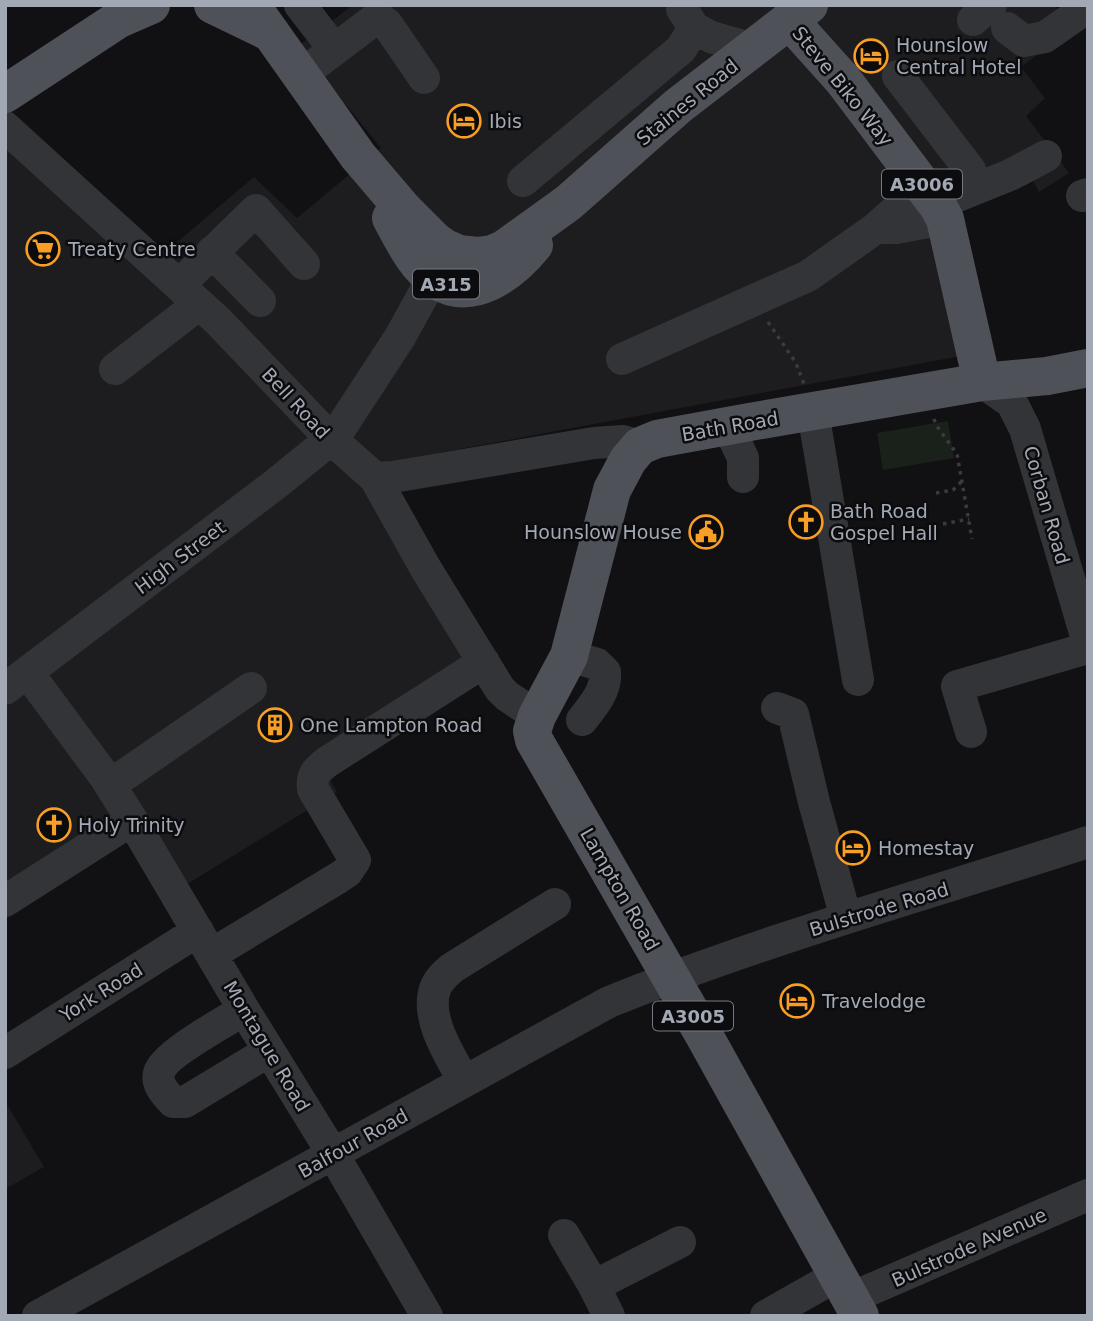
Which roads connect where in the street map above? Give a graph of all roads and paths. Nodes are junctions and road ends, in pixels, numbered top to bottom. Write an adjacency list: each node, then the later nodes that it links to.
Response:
1 (104, 5): 14 (main road)
2 (151, 5): 14 (main road)
3 (214, 5): 8 (main road, Staines Road / A315)
4 (300, 5): 9 (street)
5 (800, 13): 10 (main road, Staines Road / A315); 21 (main road, Steve Biko Way / A3006)
6 (990, 18): 7 (street)
7 (1076, 18)
8 (261, 19): 11 (main road, Staines Road / A315)
9 (334, 49): 11 (street); 13 (street)
10 (753, 49): 17 (street); 20 (main road, Staines Road / A315)
11 (301, 75): 20 (main road, Staines Road / A315)
12 (898, 76): 19 (street)
13 (424, 78)
14 (15, 87)
15 (7, 133): 27 (street, Bell Road)
16 (1046, 156): 19 (street)
17 (549, 160): 18 (street); 20 (street)
18 (523, 181)
19 (977, 188): 21 (street)
20 (573, 198)
21 (936, 204): 25 (street); 31 (main road, Steve Biko Way / A3006)
22 (212, 253): 23 (street); 26 (street); 27 (street)
23 (304, 264)
24 (427, 288): 35 (street, High Street)
25 (758, 297): 28 (street); 33 (path)
26 (260, 301)
27 (199, 303): 30 (street); 35 (street, Bell Road)
28 (622, 359)
29 (1088, 368): 31 (main road, Bath Road)
30 (115, 369)
31 (982, 382): 32 (main road, Bath Road); 44 (street, Corban Road)
32 (930, 393): 33 (main road, Bath Road); 39 (path)
33 (808, 399): 34 (main road, Bath Road); 47 (street)
34 (736, 424): 36 (main road, Bath Road); 37 (street)
35 (331, 439): 38 (street, Bell Road); 48 (street, High Street)
36 (640, 446): 38 (street, Bath Road); 45 (main road)
37 (743, 477)
38 (375, 478): 46 (street, Bell Road)
39 (962, 481): 40 (path); 41 (path)
40 (936, 494)
41 (969, 519): 42 (path); 43 (path)
42 (943, 524)
43 (972, 538)
44 (1088, 645): 53 (street)
45 (569, 656): 51 (main road); 52 (street)
46 (484, 662): 51 (street, Bell Road); 60 (street, York Road)
47 (858, 680)
48 (17, 681): 54 (street, High Street)
49 (251, 688): 54 (street)
50 (777, 708): 59 (street)
51 (537, 716): 61 (main road, Lampton Road / A3005)
52 (582, 720)
53 (971, 732)
54 (107, 781): 55 (street, Montague Road)
55 (132, 820): 57 (street); 60 (street, Montague Road)
56 (1088, 842): 59 (street, Bulstrode Road)
57 (5, 901)
58 (555, 904): 65 (street)
59 (846, 918): 61 (street, Bulstrode Road)
60 (205, 943): 62 (street, Montague Road); 64 (street, York Road)
61 (671, 977): 65 (street, Balfour Road); 71 (main road, Lampton Road / A3005)
62 (244, 1010): 63 (street, Montague Road); 63 (street)
63 (269, 1051): 66 (street, Montague Road)
64 (5, 1053)
65 (464, 1081): 66 (street, Balfour Road)
66 (333, 1154): 72 (street, Balfour Road); 73 (street, Montague Road)
67 (1088, 1195): 71 (street, Bulstrode Avenue)
68 (564, 1235): 70 (street)
69 (680, 1242): 70 (street)
70 (594, 1286): 74 (street)
71 (850, 1296): 75 (street, Bulstrode Avenue)
72 (38, 1316)
73 (427, 1316)
74 (609, 1316)
75 (765, 1316)

